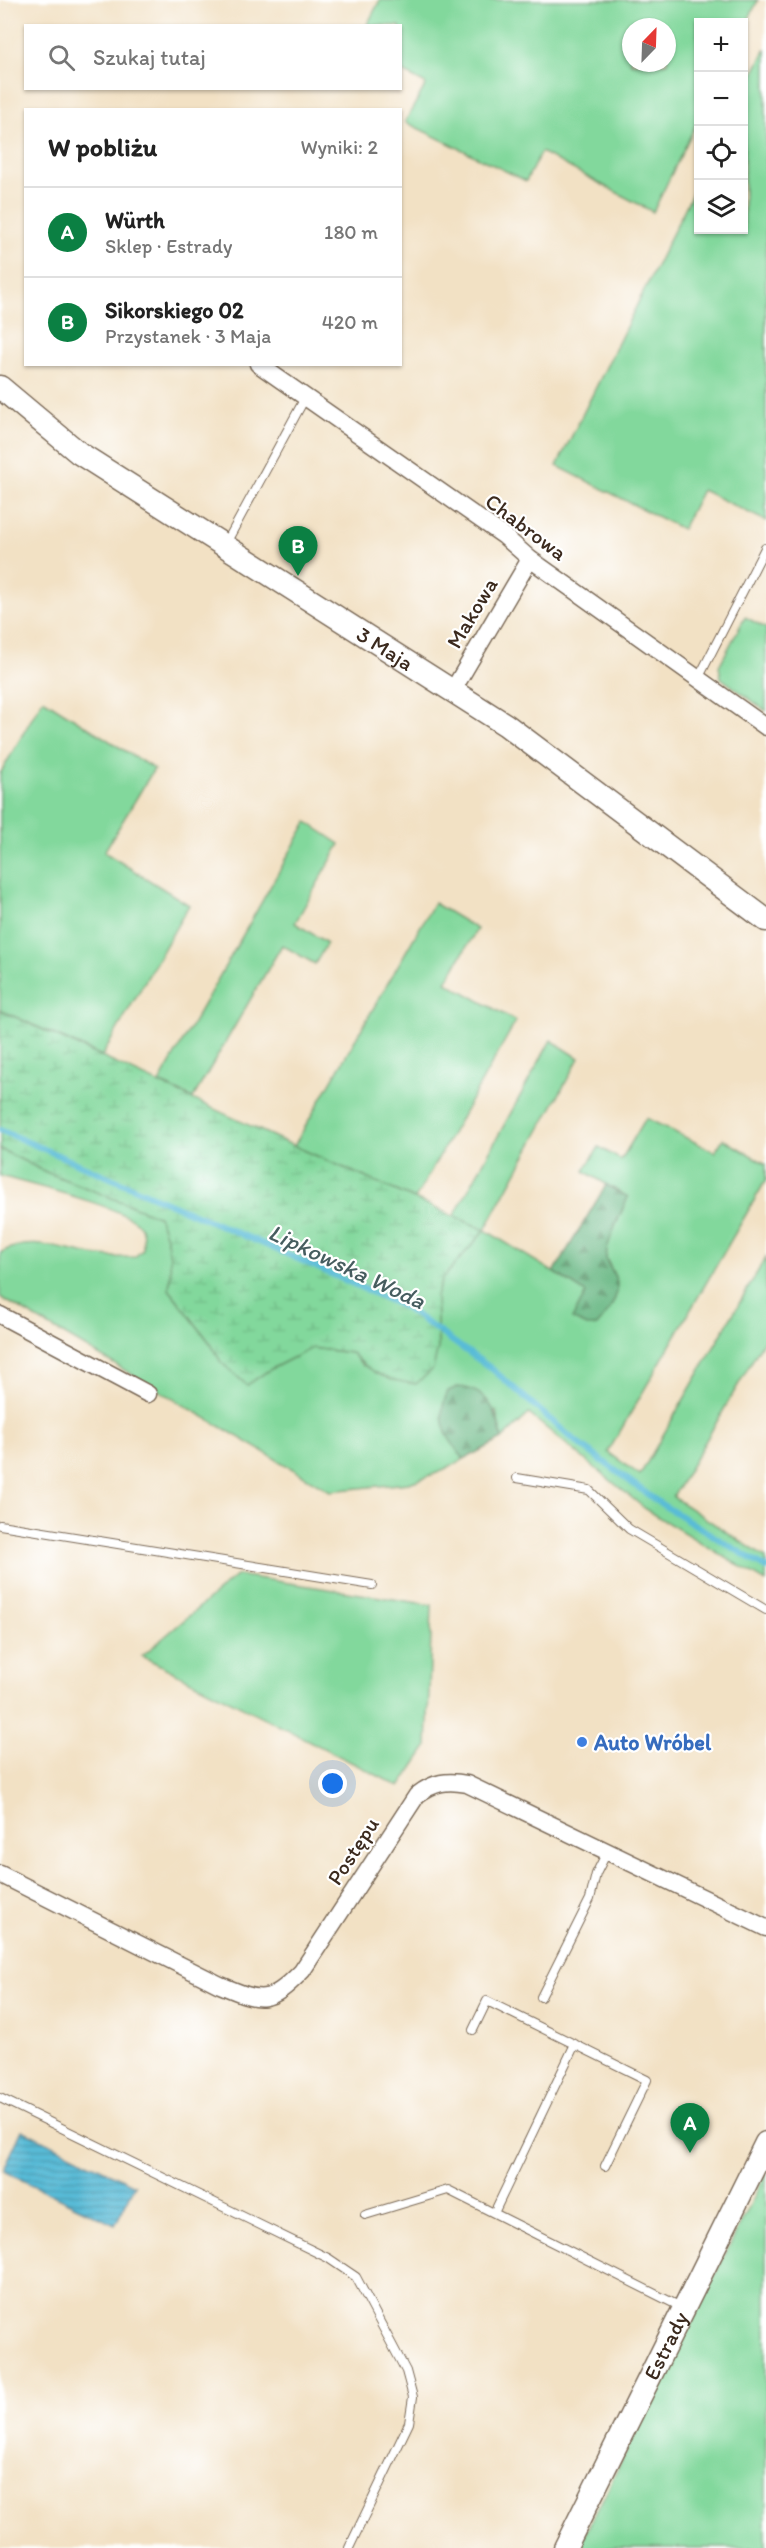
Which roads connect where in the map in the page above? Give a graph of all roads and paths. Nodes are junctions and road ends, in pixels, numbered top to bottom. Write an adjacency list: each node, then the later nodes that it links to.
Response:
1 (261, 366): 3 (street, Chabrowa)
2 (0, 387): 4 (main road, 3 Maja)
3 (305, 398): 4 (lane); 6 (street, Chabrowa)
4 (225, 546): 8 (main road, 3 Maja)
5 (765, 548): 7 (lane)
6 (530, 559): 7 (street, Chabrowa); 8 (street, Makowa)
7 (698, 679): 9 (street, Chabrowa)
8 (453, 690): 10 (main road, 3 Maja)
9 (766, 727)
10 (766, 920)
11 (0, 1315): 12 (street)
12 (148, 1394)
13 (516, 1478): 16 (lane)
14 (0, 1525): 15 (lane)
15 (372, 1585)
16 (766, 1610)
17 (607, 1852): 18 (street, Postępu); 19 (street, Postępu); 20 (lane)
18 (0, 1874)
19 (766, 1928)
20 (541, 1997)
21 (473, 2030): 22 (lane)
22 (575, 2044): 25 (lane); 26 (lane)
23 (0, 2098): 29 (lane)
24 (766, 2143): 28 (main road, Estrady)
25 (605, 2166)
26 (494, 2213): 27 (lane); 28 (lane)
27 (365, 2215)
28 (684, 2308): 30 (main road, Estrady)
29 (349, 2548)
30 (565, 2548)

